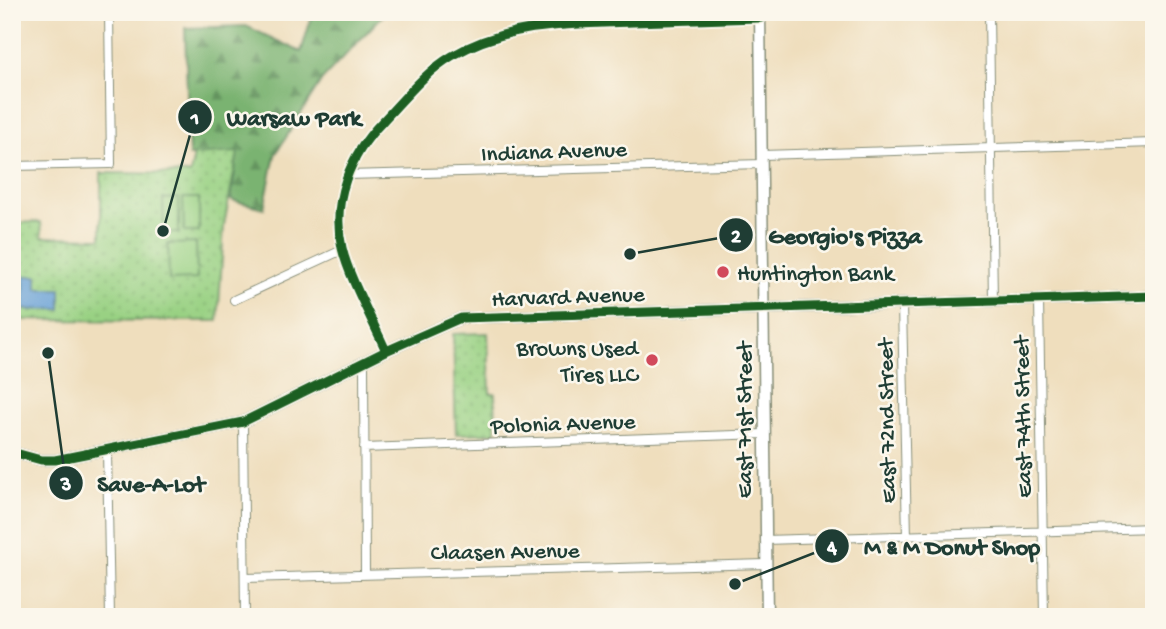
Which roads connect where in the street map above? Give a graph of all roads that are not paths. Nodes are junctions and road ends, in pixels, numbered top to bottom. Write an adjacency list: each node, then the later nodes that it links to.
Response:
1 (109, 12): 7 (street)
2 (989, 12): 5 (street)
3 (761, 15): 6 (main road, East 71st Street); 8 (street)
4 (1154, 144): 5 (street, Indiana Avenue)
5 (991, 146): 6 (street, Indiana Avenue); 13 (street)
6 (762, 160): 8 (street, Indiana Avenue); 15 (main road, East 71st Street)
7 (12, 166)
8 (347, 175): 9 (street)
9 (342, 250): 11 (street); 16 (street)
10 (1154, 296): 12 (main road, Harvard Avenue)
11 (234, 300)
12 (1039, 300): 13 (main road, Harvard Avenue); 24 (street, East 74th Street)
13 (993, 302): 14 (main road, Harvard Avenue)
14 (902, 305): 15 (main road, Harvard Avenue); 25 (street, East 72nd Street)
15 (764, 309): 16 (main road, Harvard Avenue); 19 (main road, East 71st Street)
16 (386, 351): 17 (main road, Harvard Avenue)
17 (364, 362): 18 (main road, Harvard Avenue); 20 (street)
18 (243, 422): 21 (main road, Harvard Avenue); 29 (street)
19 (764, 434): 20 (street, Polonia Avenue); 26 (main road, East 71st Street)
20 (364, 447): 28 (street)
21 (107, 450): 22 (main road, Harvard Avenue); 30 (street)
22 (12, 452)
23 (1154, 528): 24 (street)
24 (1041, 533): 25 (street); 33 (street, East 74th Street)
25 (907, 537): 26 (street)
26 (765, 540): 27 (main road, East 71st Street)
27 (766, 564): 28 (street, Claasen Avenue); 32 (main road, East 71st Street)
28 (365, 572): 29 (street, Claasen Avenue)
29 (245, 578): 31 (street)
30 (110, 617)
31 (245, 617)
32 (767, 617)
33 (1044, 617)

